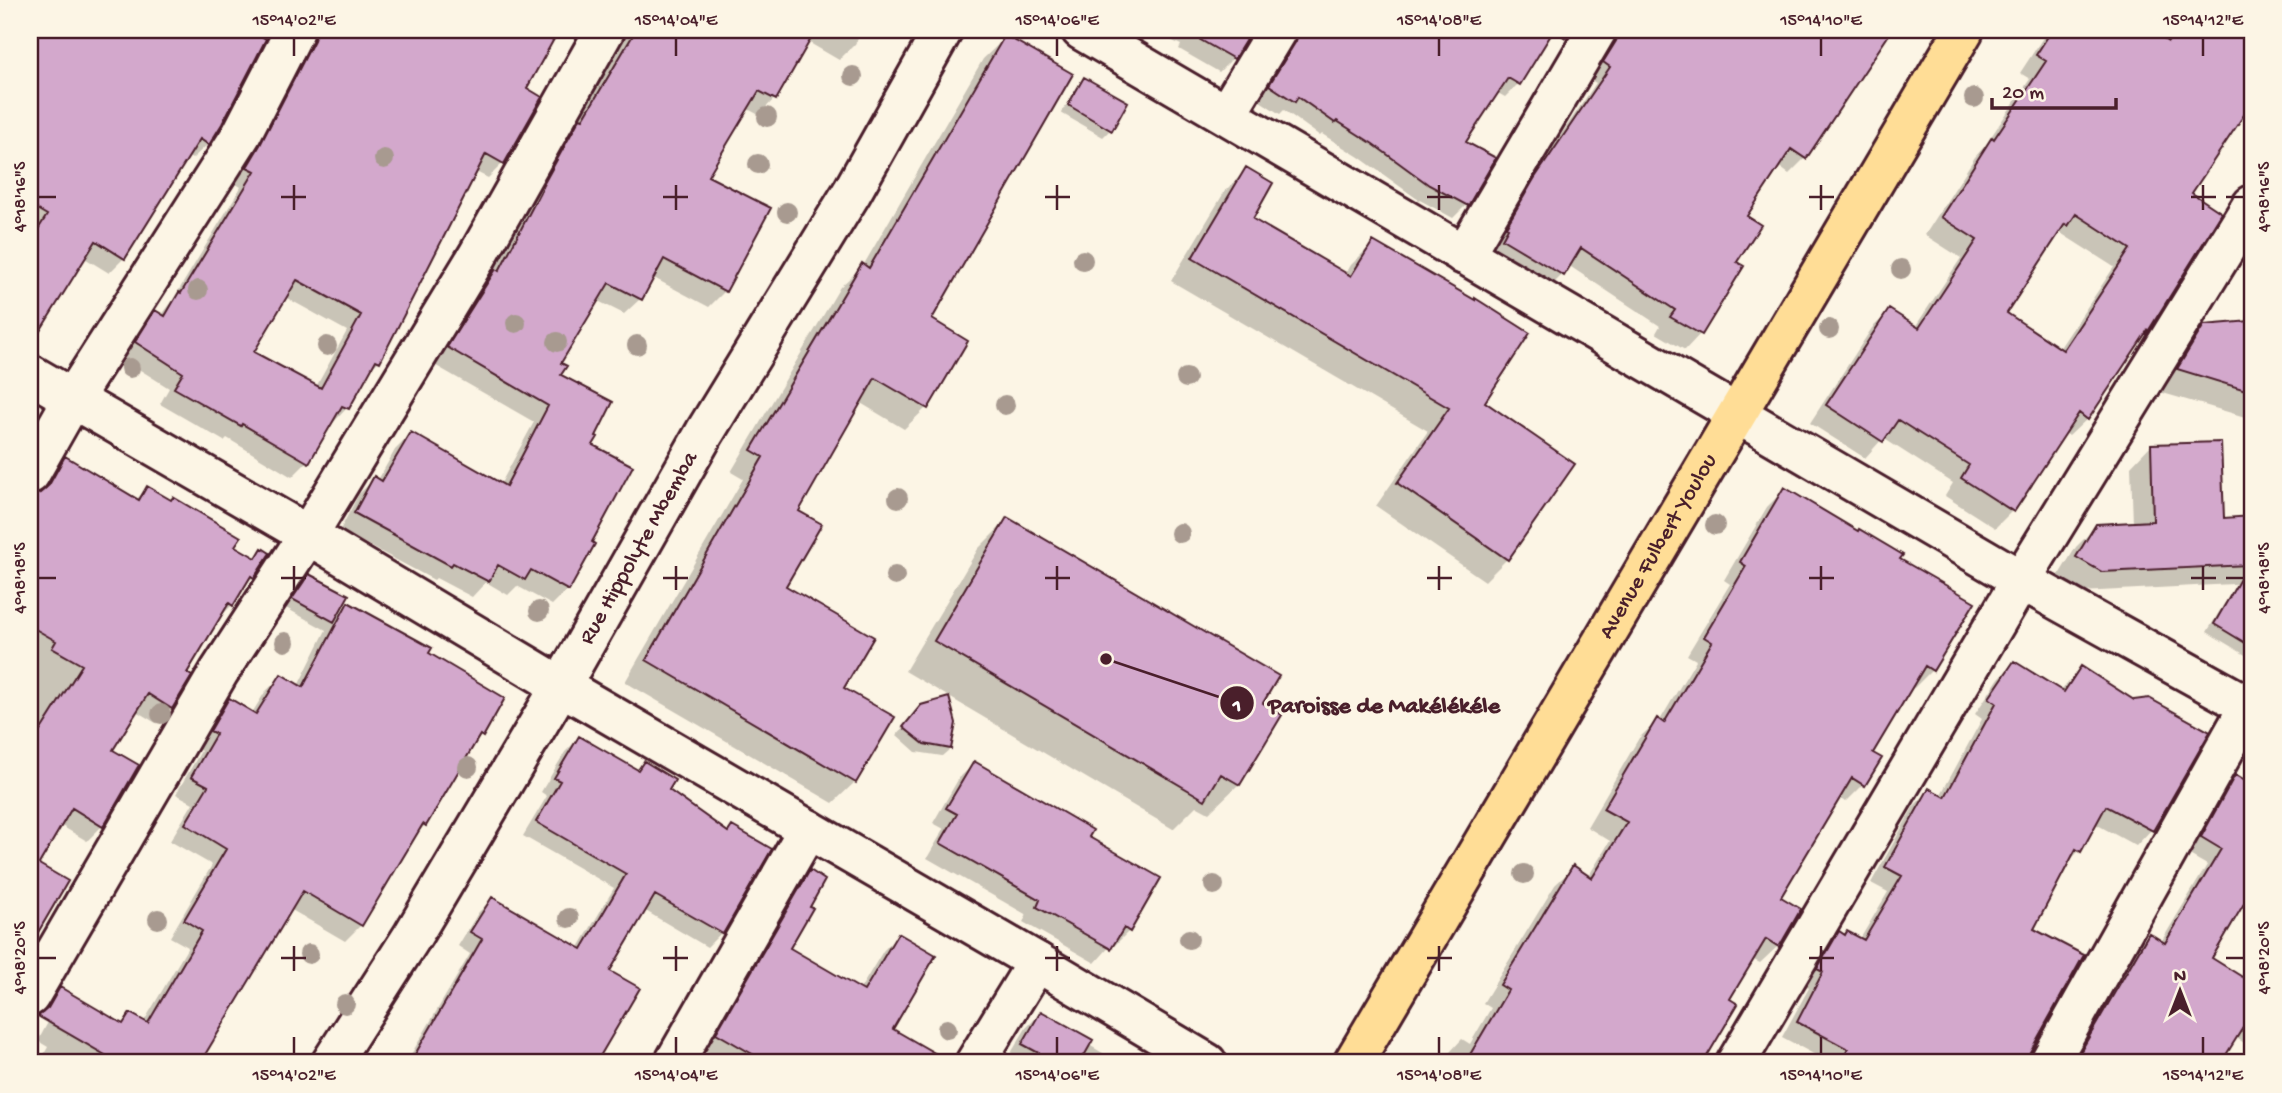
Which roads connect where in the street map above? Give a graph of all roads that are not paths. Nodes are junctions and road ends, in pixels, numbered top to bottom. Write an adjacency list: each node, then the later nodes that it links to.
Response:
1 (295, 30): 12 (street)
2 (605, 30): 15 (street)
3 (943, 30): 17 (street, Rue Hippolyte Mbemba)
4 (1081, 30): 8 (street)
5 (1277, 30): 8 (street)
6 (1597, 30): 10 (street)
7 (1964, 30): 13 (main road, Avenue Fulbert Youlou)
8 (1227, 113): 10 (street)
9 (2252, 205): 16 (street)
10 (1465, 255): 13 (street)
11 (30, 374): 12 (street)
12 (72, 400): 14 (street); 15 (street)
13 (1737, 414): 16 (street); 26 (main road, Avenue Fulbert Youlou)
14 (30, 474)
15 (308, 535): 17 (street); 21 (street)
16 (2021, 580): 18 (street); 27 (street)
17 (561, 686): 19 (street); 22 (street, Rue Hippolyte Mbemba)
18 (2251, 707): 28 (street)
19 (808, 829): 20 (street); 23 (street)
20 (1037, 962): 24 (street); 25 (street)
21 (30, 996)
22 (331, 1063)
23 (674, 1063)
24 (975, 1063)
25 (1207, 1063)
26 (1353, 1063)
27 (1736, 1063)
28 (2049, 1063)

